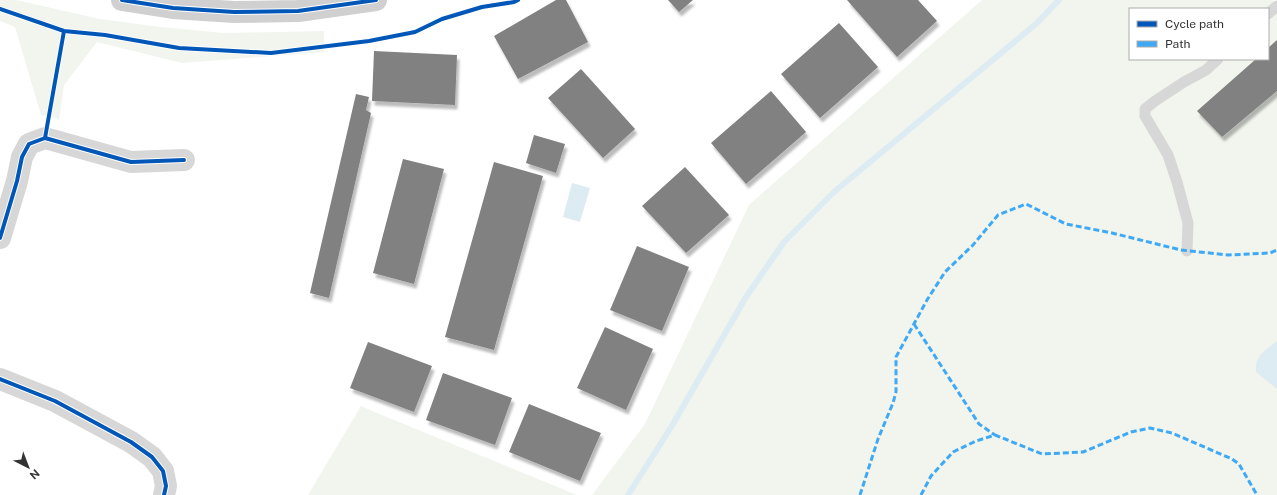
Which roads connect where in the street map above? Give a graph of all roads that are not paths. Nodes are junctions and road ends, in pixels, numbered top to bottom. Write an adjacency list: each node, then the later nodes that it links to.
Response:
1 (122, 0): 2 (street)
2 (376, 0)
3 (1277, 6): 4 (lane)
4 (1269, 13)
5 (1217, 60): 8 (lane)
6 (184, 160): 7 (street)
7 (0, 238)
8 (1187, 251)
9 (0, 379): 10 (street)
10 (164, 495)

